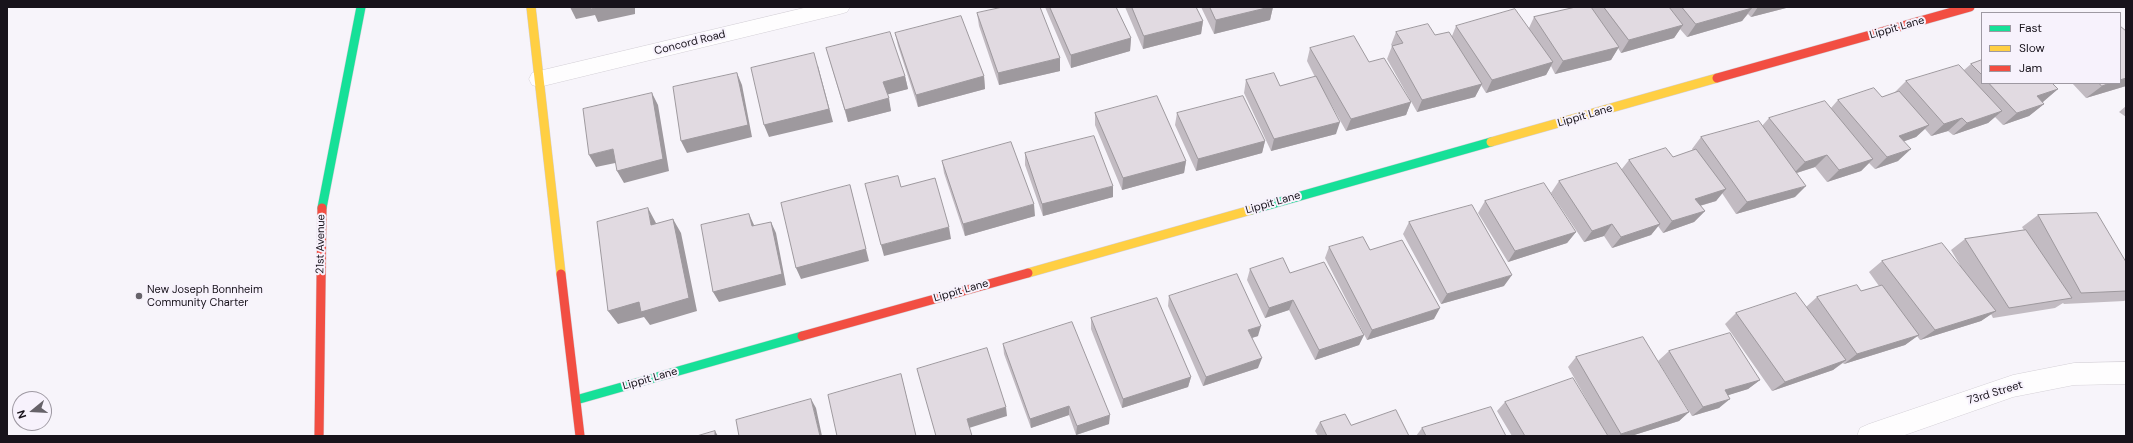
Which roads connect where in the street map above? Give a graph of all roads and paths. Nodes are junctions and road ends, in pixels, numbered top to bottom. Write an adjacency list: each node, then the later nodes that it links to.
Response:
1 (361, 7): 8 (street, 21st Avenue)
2 (531, 7): 5 (street)
3 (840, 7): 5 (street, Concord Road)
4 (1970, 7): 7 (street, Lippit Lane)
5 (539, 80): 7 (street)
6 (2126, 373): 10 (street, 73rd Street)
7 (576, 400): 9 (street)
8 (319, 436)
9 (580, 436)
10 (1869, 436)

